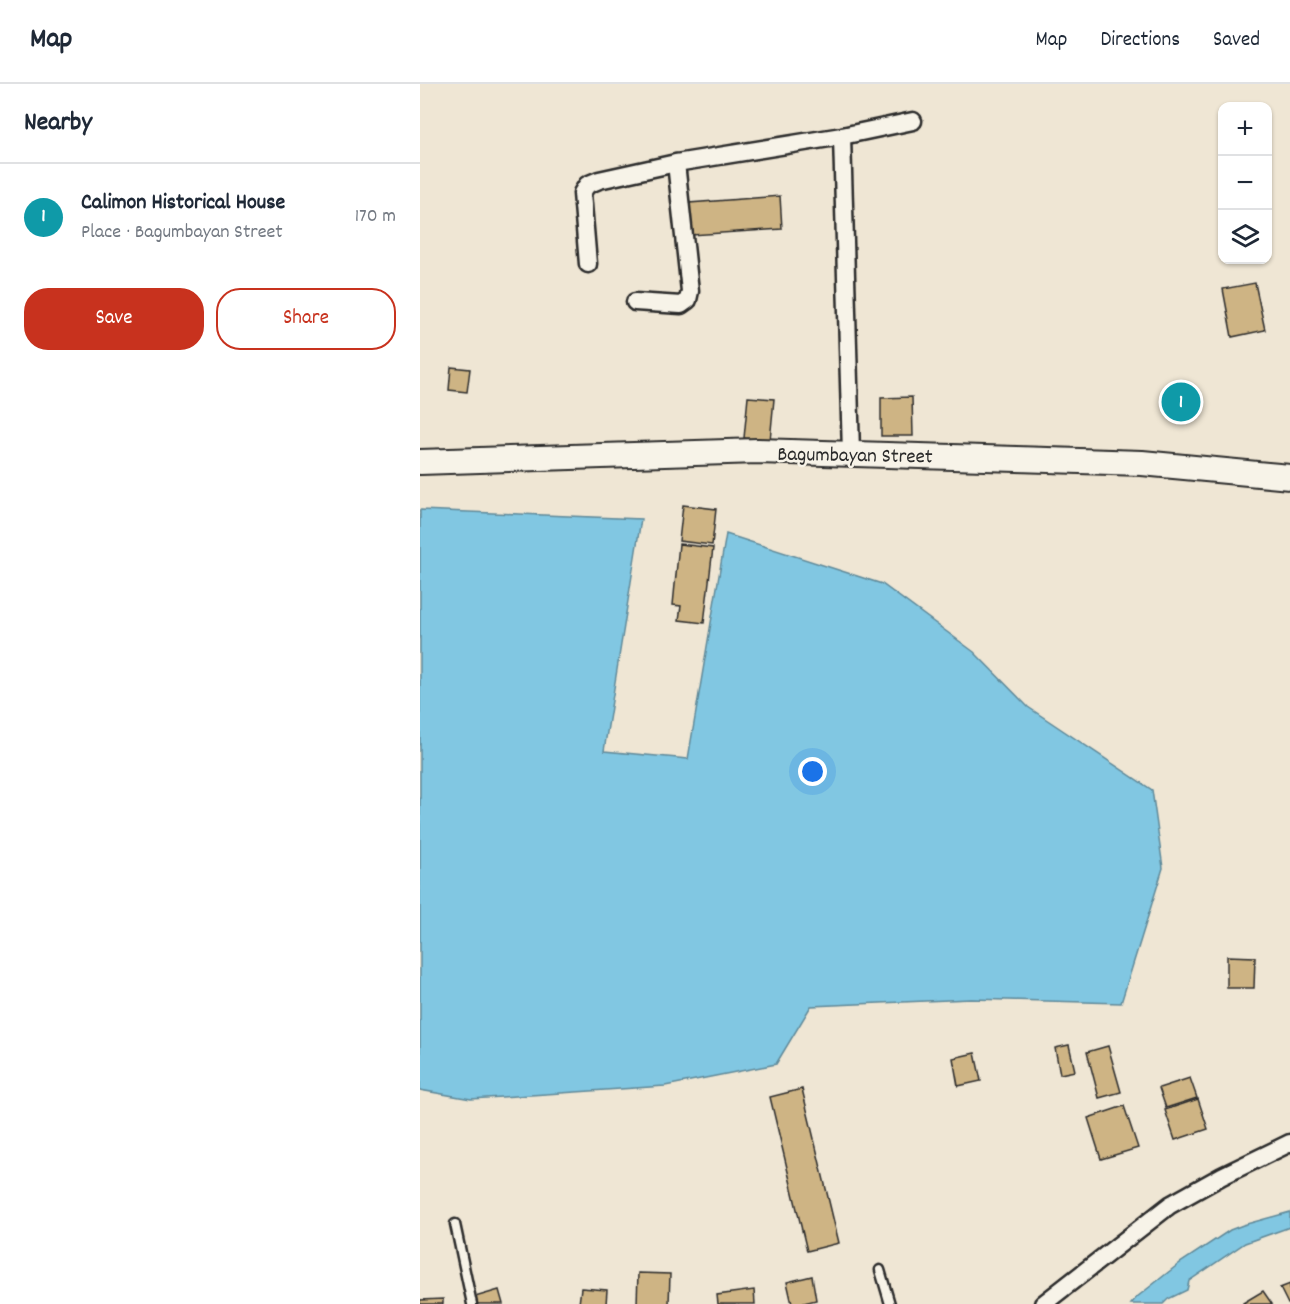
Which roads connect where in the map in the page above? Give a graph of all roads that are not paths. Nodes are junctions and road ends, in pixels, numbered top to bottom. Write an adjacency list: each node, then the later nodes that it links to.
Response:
1 (913, 121): 2 (street)
2 (842, 136): 3 (street); 6 (street)
3 (676, 164): 4 (street); 5 (street)
4 (588, 264)
5 (635, 302)
6 (850, 453): 7 (main road, Bagumbayan Street); 8 (main road, Bagumbayan Street)
7 (420, 462)
8 (1290, 477)
9 (1290, 1143): 14 (street)
10 (455, 1224): 12 (lane)
11 (880, 1269): 13 (lane)
12 (472, 1304)
13 (890, 1304)
14 (1043, 1304)

